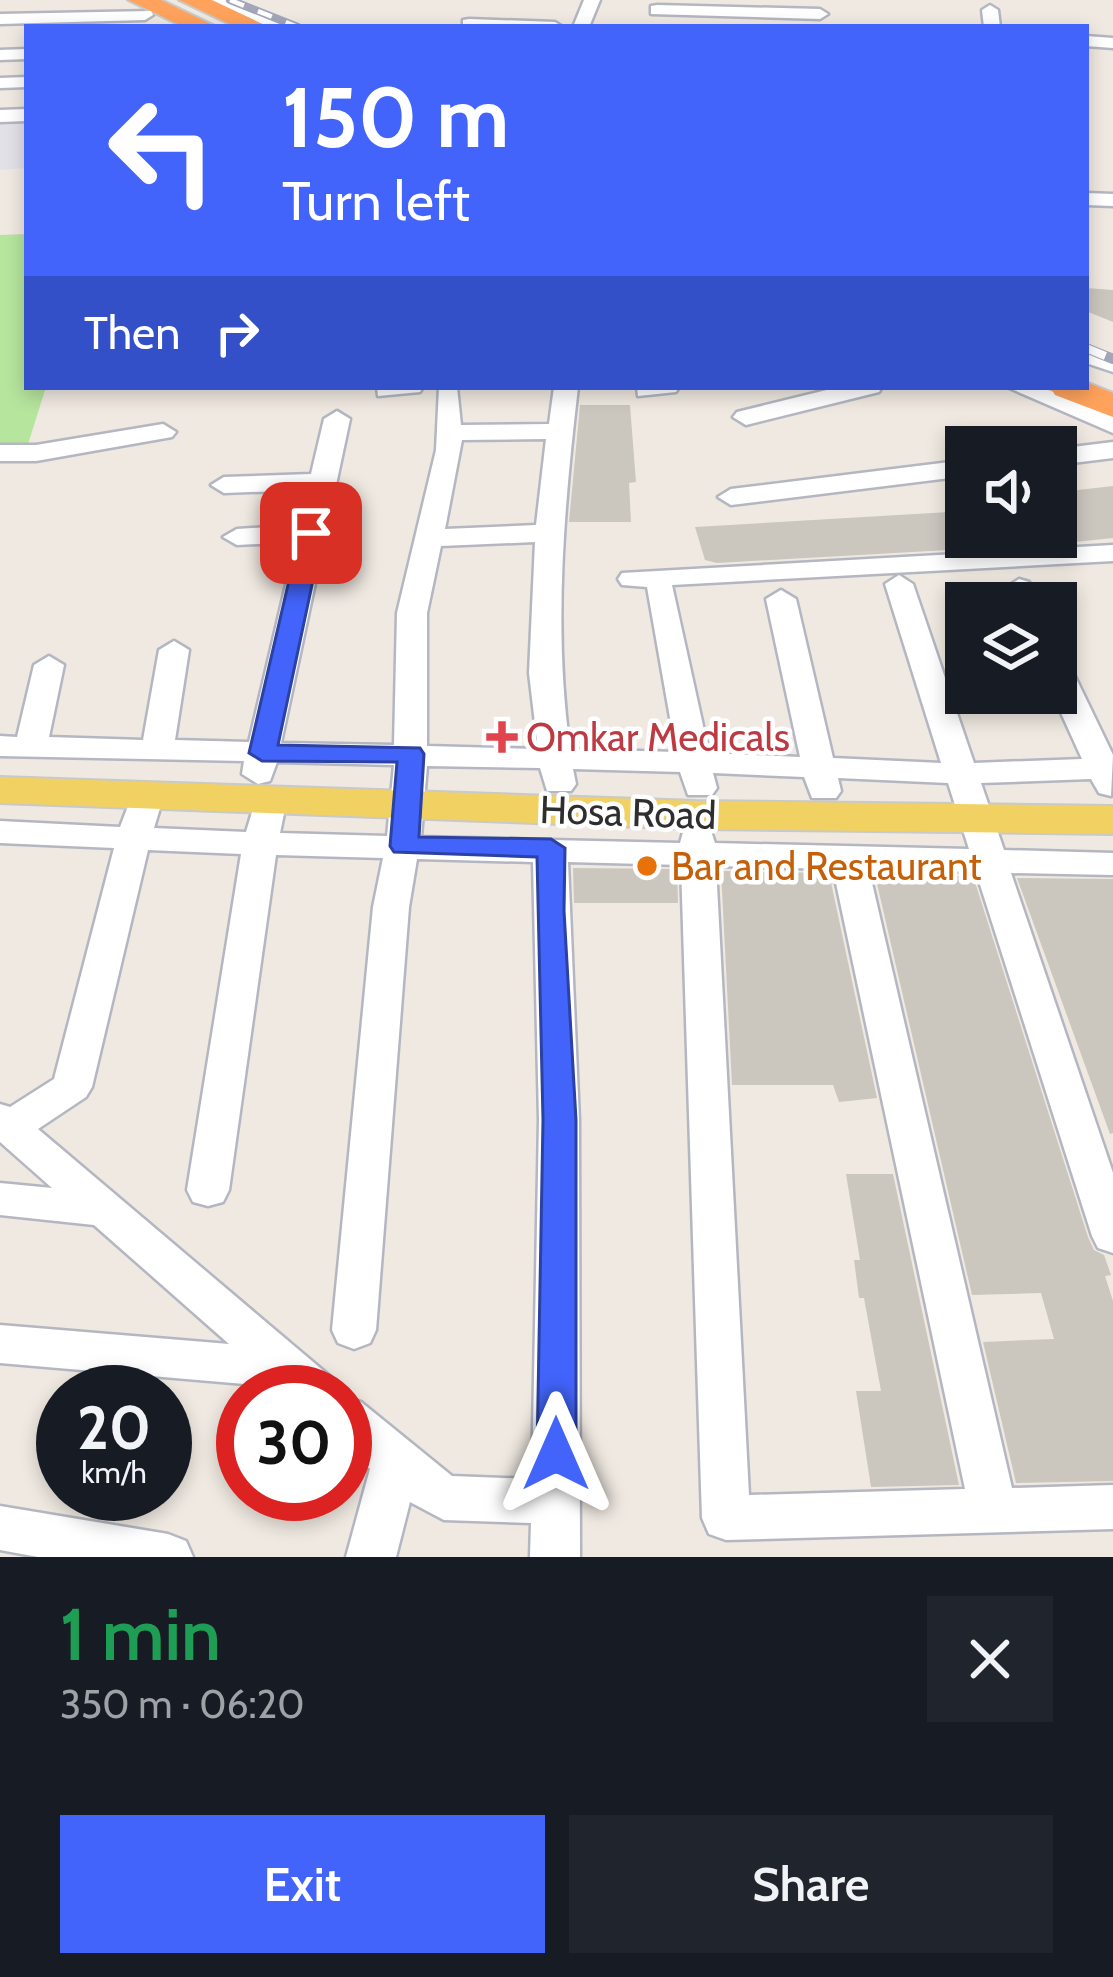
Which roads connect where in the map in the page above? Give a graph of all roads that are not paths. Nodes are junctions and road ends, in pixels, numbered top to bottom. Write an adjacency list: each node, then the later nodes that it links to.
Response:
1 (108, 0): 5 (street)
2 (176, 0): 11 (highway)
3 (191, 0): 12 (highway)
4 (214, 0): 13 (street)
5 (146, 5): 8 (street); 9 (highway); 10 (highway)
6 (656, 12): 7 (street)
7 (820, 14)
8 (0, 19)
9 (197, 24)
10 (209, 24)
11 (235, 24)
12 (250, 24)
13 (274, 24)
14 (566, 390): 23 (street)
15 (858, 390): 20 (street)
16 (1026, 390): 22 (street)
17 (1077, 390): 19 (highway)
18 (448, 392): 25 (street)
19 (1113, 402)
20 (746, 417)
21 (337, 419): 30 (street)
22 (1113, 425)
23 (559, 431): 25 (street); 34 (street)
24 (163, 432): 27 (street)
25 (448, 434): 36 (street)
26 (1113, 450): 28 (street)
27 (0, 453)
28 (1077, 454)
29 (945, 471): 32 (street)
30 (323, 482): 31 (street); 33 (street)
31 (224, 485)
32 (731, 497)
33 (311, 533): 35 (street); 45 (street)
34 (549, 533): 36 (street); 44 (street)
35 (237, 536)
36 (428, 538): 50 (street)
37 (1113, 553): 52 (street)
38 (898, 584): 51 (street)
39 (781, 599): 46 (street)
40 (174, 650): 43 (street)
41 (49, 665): 48 (street)
42 (1077, 712): 47 (street)
43 (157, 750): 45 (street); 48 (street)
44 (557, 771): 50 (main road, Hosa Road); 52 (main road, Hosa Road)
45 (263, 776): 48 (main road, Hosa Road); 49 (main road, Hosa Road); 50 (main road, Hosa Road); 55 (street)
46 (821, 779): 51 (main road, Hosa Road); 52 (main road, Hosa Road)
47 (1110, 780): 51 (main road, Hosa Road)
48 (5, 782): 49 (main road, Hosa Road); 54 (street)
49 (147, 795): 54 (street)
50 (409, 796): 52 (main road, Hosa Road); 55 (street); 56 (street); 65 (street)
51 (971, 796): 52 (main road, Hosa Road); 53 (main road, Hosa Road); 58 (street)
52 (697, 804): 56 (street); 57 (street); 73 (street)
53 (1113, 820)
54 (133, 837): 55 (street); 60 (street)
55 (259, 844): 61 (street)
56 (551, 848): 71 (street)
57 (850, 860): 58 (street); 73 (street)
58 (990, 864): 59 (street); 64 (street)
59 (1113, 864)
60 (6, 1122): 63 (street)
61 (208, 1190)
62 (0, 1199): 63 (street)
63 (108, 1210): 67 (street)
64 (1113, 1237)
65 (354, 1330)
66 (0, 1344): 68 (street)
67 (284, 1365)
68 (216, 1370)
69 (372, 1438): 70 (street)
70 (397, 1458): 71 (street); 77 (street)
71 (556, 1502): 78 (street)
72 (1113, 1507): 73 (street)
73 (993, 1509)
74 (0, 1528): 75 (street)
75 (67, 1549): 76 (street)
76 (168, 1557)
77 (371, 1557)
78 (555, 1557)

